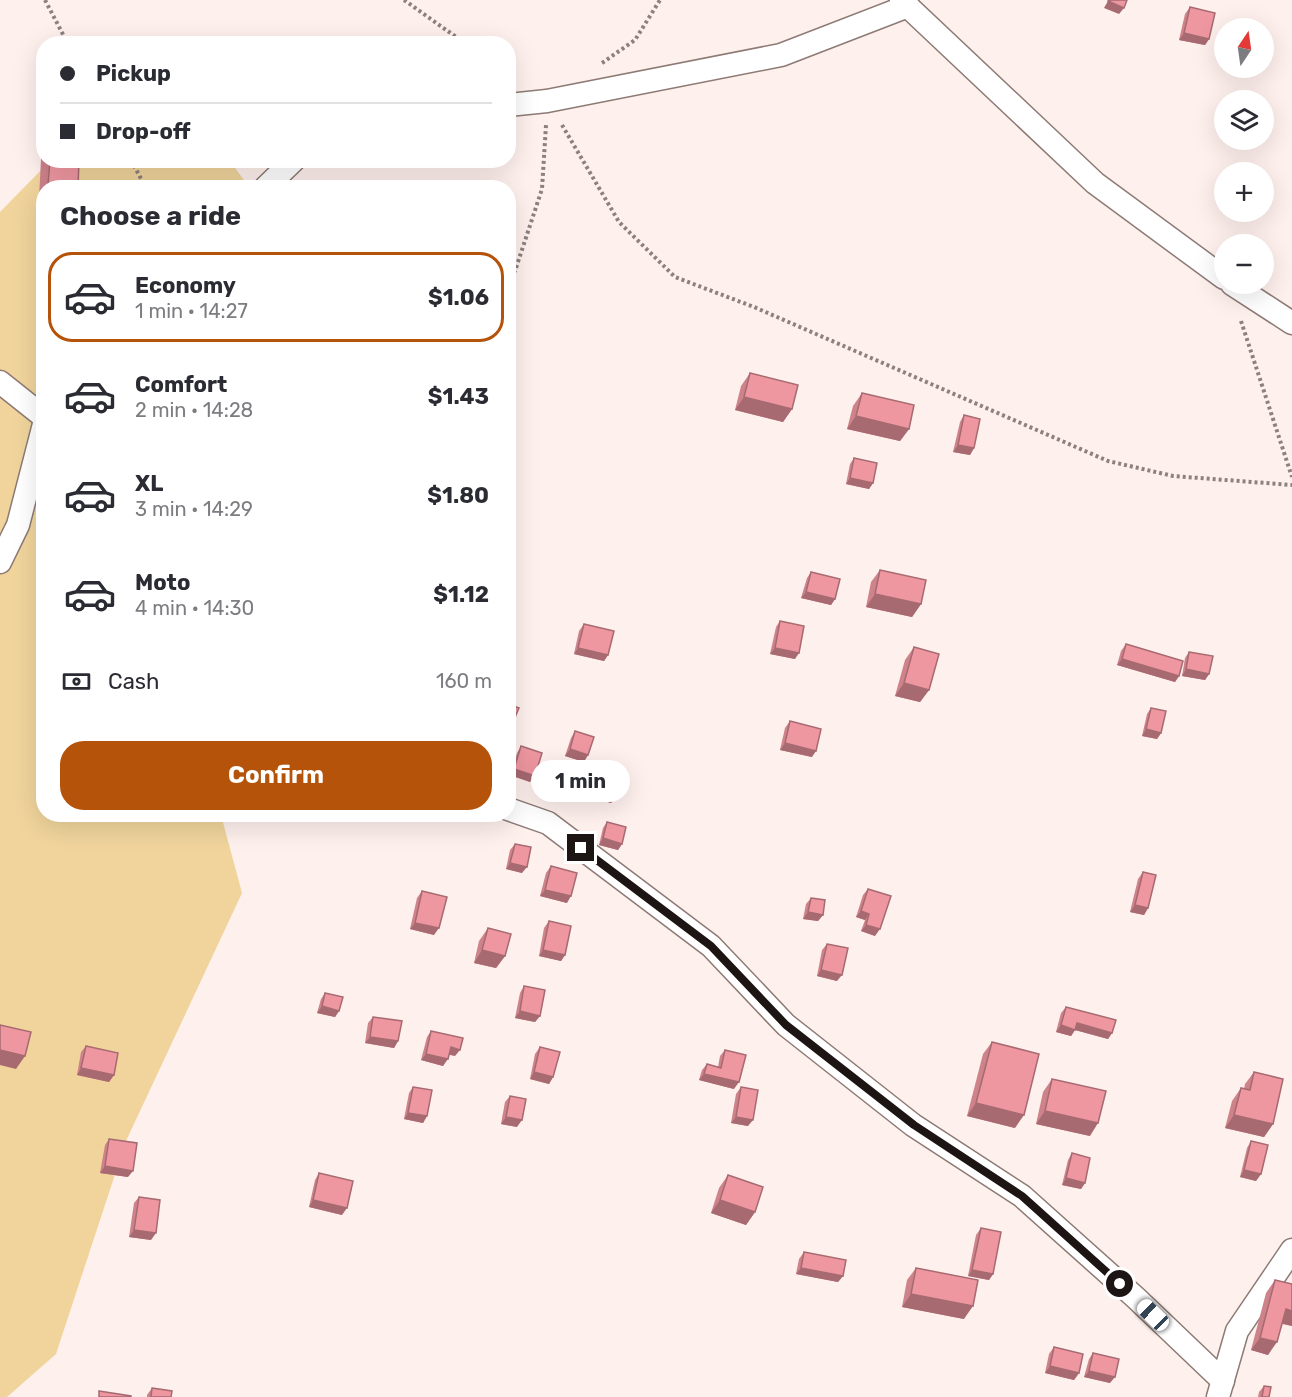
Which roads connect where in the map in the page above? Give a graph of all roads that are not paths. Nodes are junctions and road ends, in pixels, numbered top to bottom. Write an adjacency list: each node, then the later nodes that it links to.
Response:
1 (905, 3): 2 (street); 5 (street)
2 (516, 104)
3 (286, 168): 4 (street)
4 (273, 180)
5 (1214, 271)
6 (1247, 294): 7 (street)
7 (1292, 323)
8 (0, 382): 9 (street)
9 (36, 411)
10 (36, 455): 11 (street)
11 (0, 562)
12 (516, 812): 14 (street)
13 (1292, 1250): 14 (street)
14 (1220, 1389)

